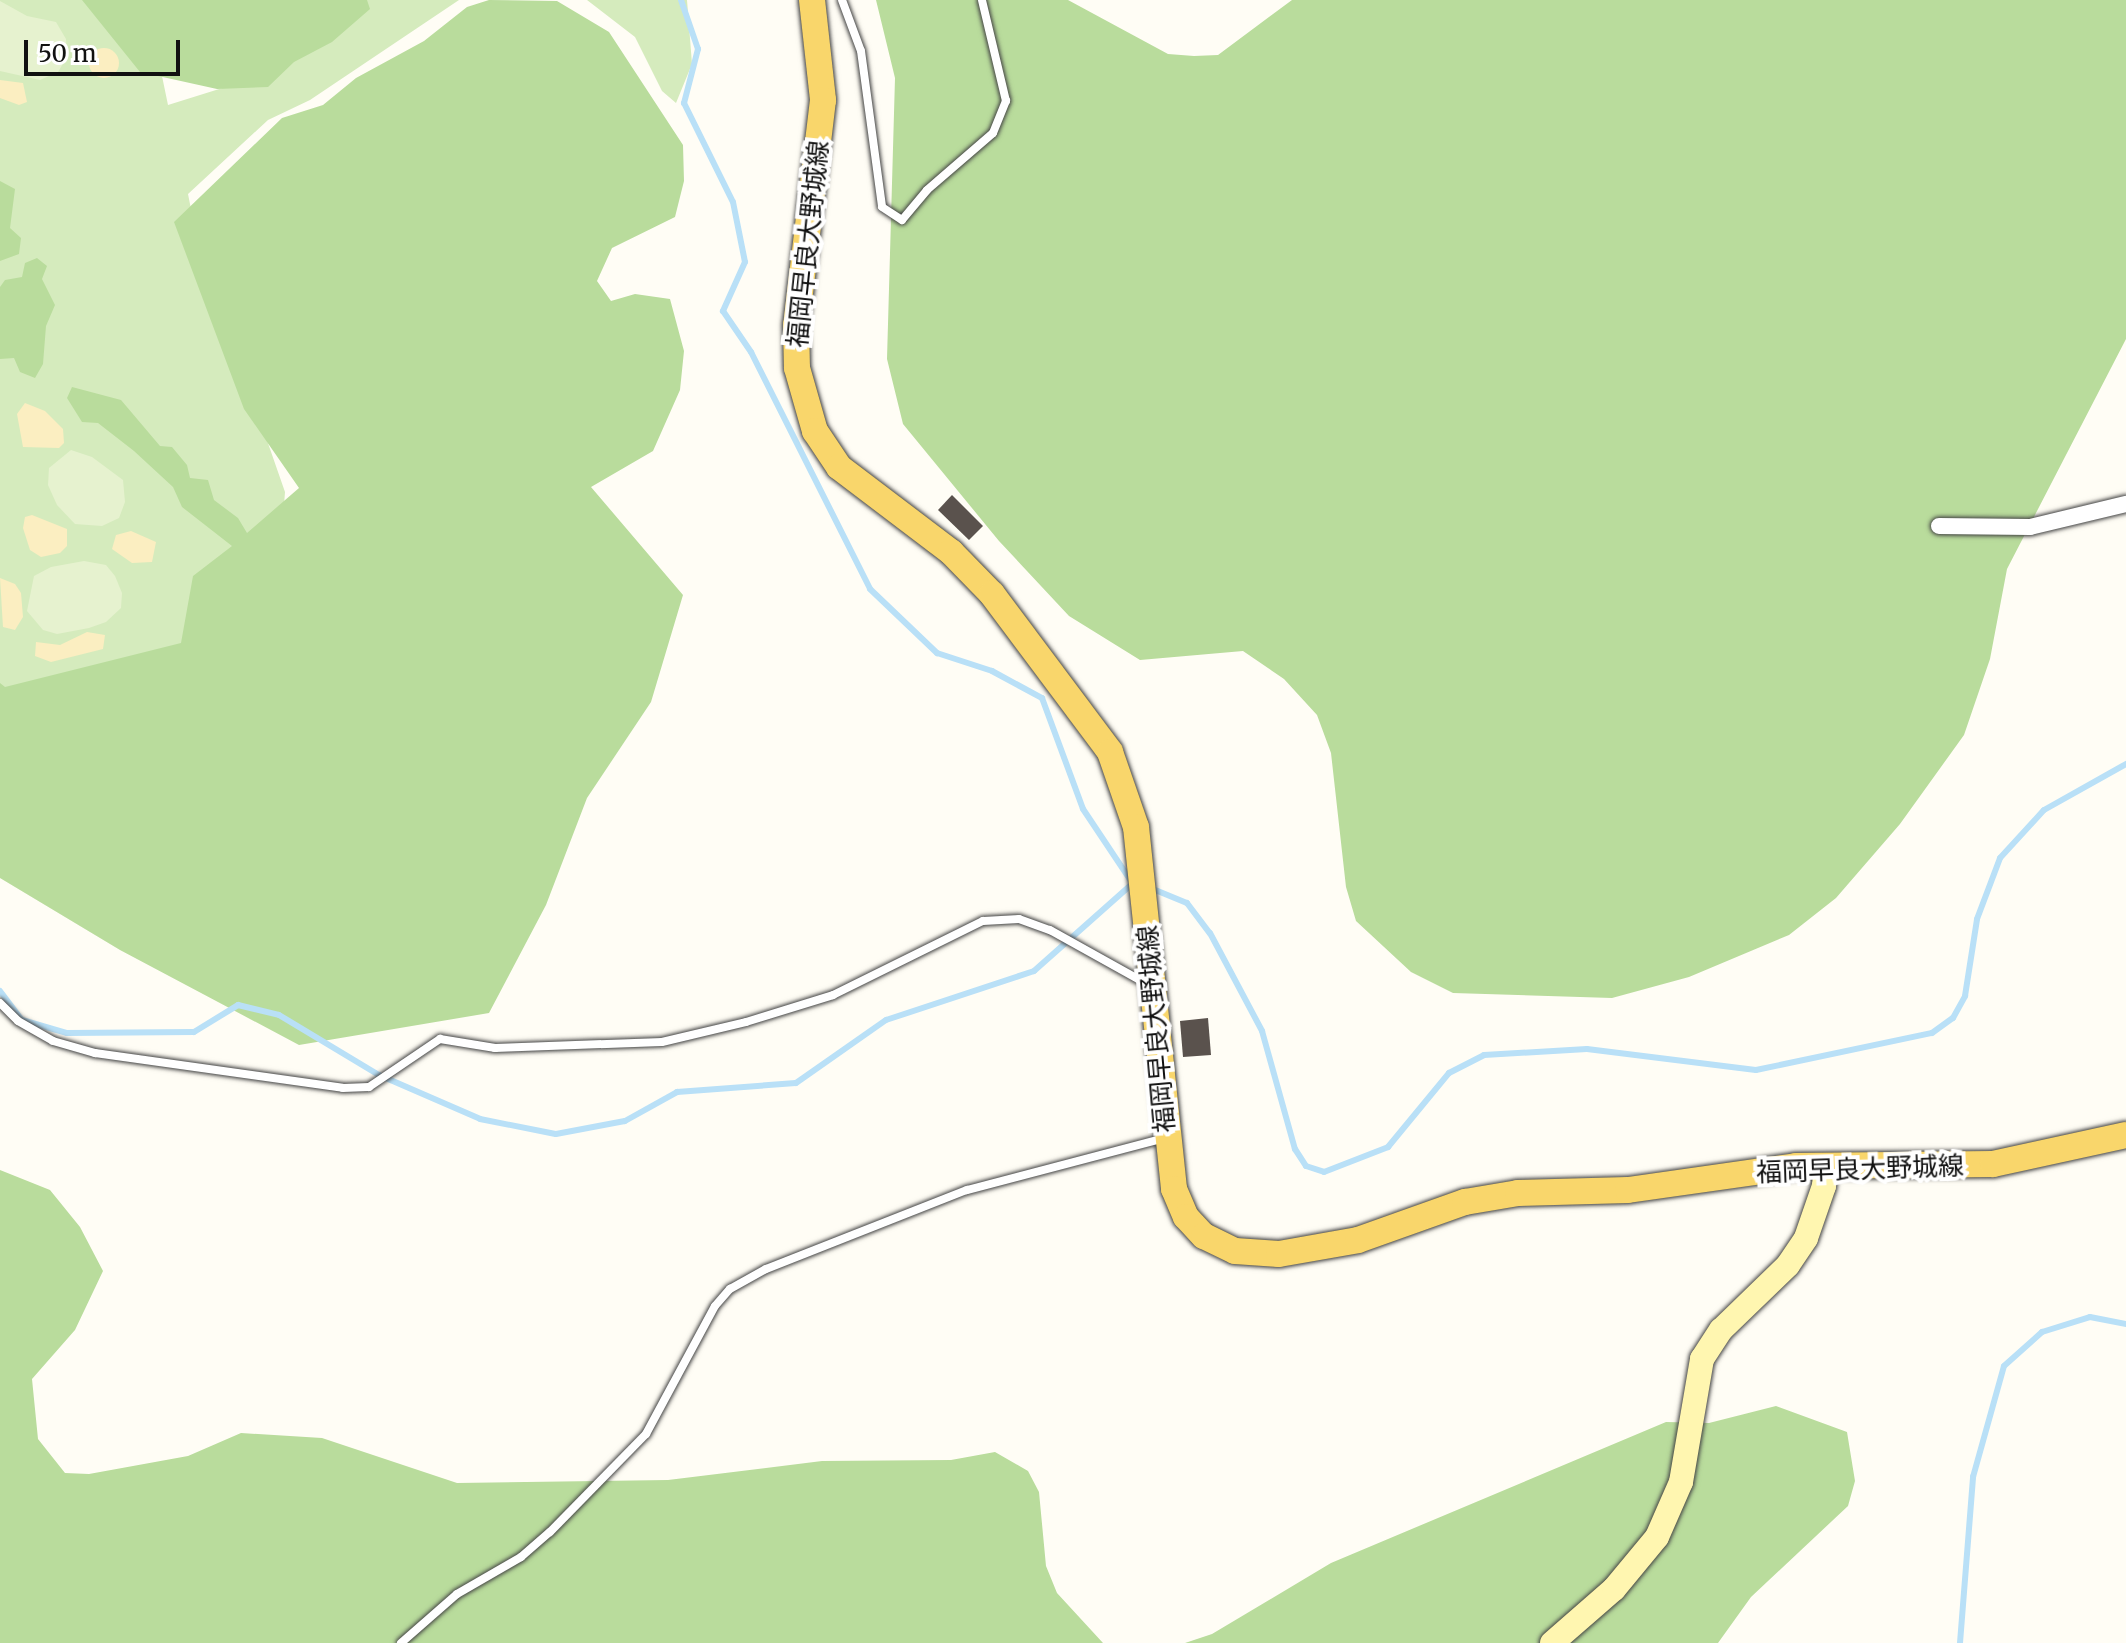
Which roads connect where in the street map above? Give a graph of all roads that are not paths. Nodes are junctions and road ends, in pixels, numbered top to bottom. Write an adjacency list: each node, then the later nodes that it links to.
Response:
1 (812, 0): 6 (main road, 福岡早良大野城線)
2 (842, 0): 3 (lane)
3 (982, 0)
4 (2126, 504): 5 (street)
5 (1939, 526)
6 (1156, 989): 7 (lane); 9 (main road, 福岡早良大野城線)
7 (0, 1003)
8 (2126, 1135): 10 (main road, 福岡早良大野城線)
9 (1165, 1138): 10 (main road, 福岡早良大野城線); 11 (lane)
10 (1826, 1165): 12 (street)
11 (401, 1643)
12 (1552, 1643)

